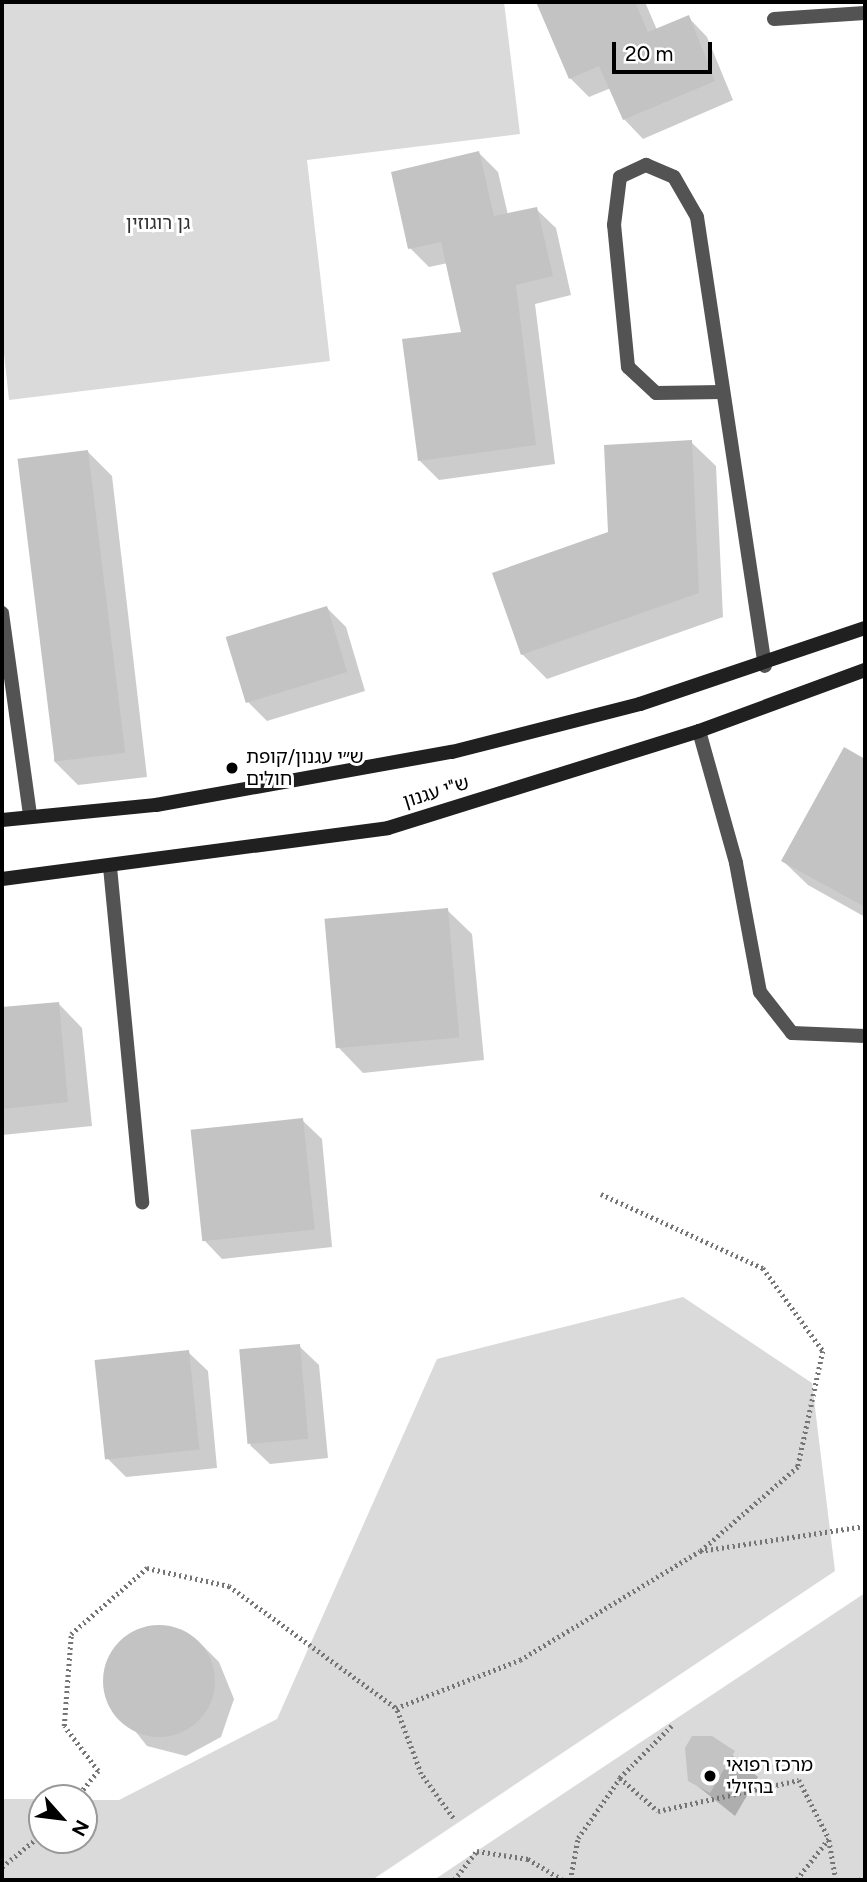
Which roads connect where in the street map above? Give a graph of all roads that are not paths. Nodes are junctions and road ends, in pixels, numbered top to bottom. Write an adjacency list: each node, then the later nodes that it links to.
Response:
1 (865, 13): 2 (street)
2 (774, 19)
3 (722, 392): 3 (street); 6 (street)
4 (2, 613): 9 (street)
5 (865, 628): 6 (street, ש"י עגנון)
6 (765, 666): 9 (street, ש"י עגנון)
7 (865, 670): 8 (street, ש"י עגנון)
8 (699, 732): 11 (street, ש"י עגנון); 13 (street)
9 (30, 817): 10 (street, ש"י עגנון)
10 (2, 820)
11 (110, 867): 12 (street, ש"י עגנון); 14 (street)
12 (2, 879)
13 (865, 1036)
14 (142, 1202)

